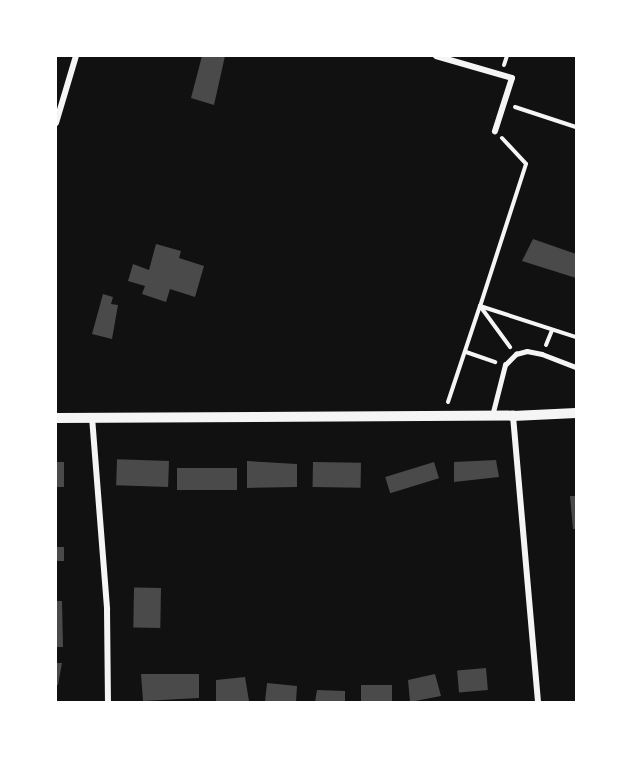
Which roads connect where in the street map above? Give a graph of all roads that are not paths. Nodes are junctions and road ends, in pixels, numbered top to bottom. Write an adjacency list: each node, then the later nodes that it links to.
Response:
1 (76, 56): 3 (street)
2 (436, 56): 4 (street)
3 (56, 123)
4 (495, 131)
5 (576, 367): 7 (lane)
6 (576, 413): 8 (street)
7 (492, 416): 8 (street); 9 (street)
8 (513, 416): 12 (street)
9 (92, 417): 10 (street); 11 (street)
10 (56, 418)
11 (108, 702)
12 (538, 702)

